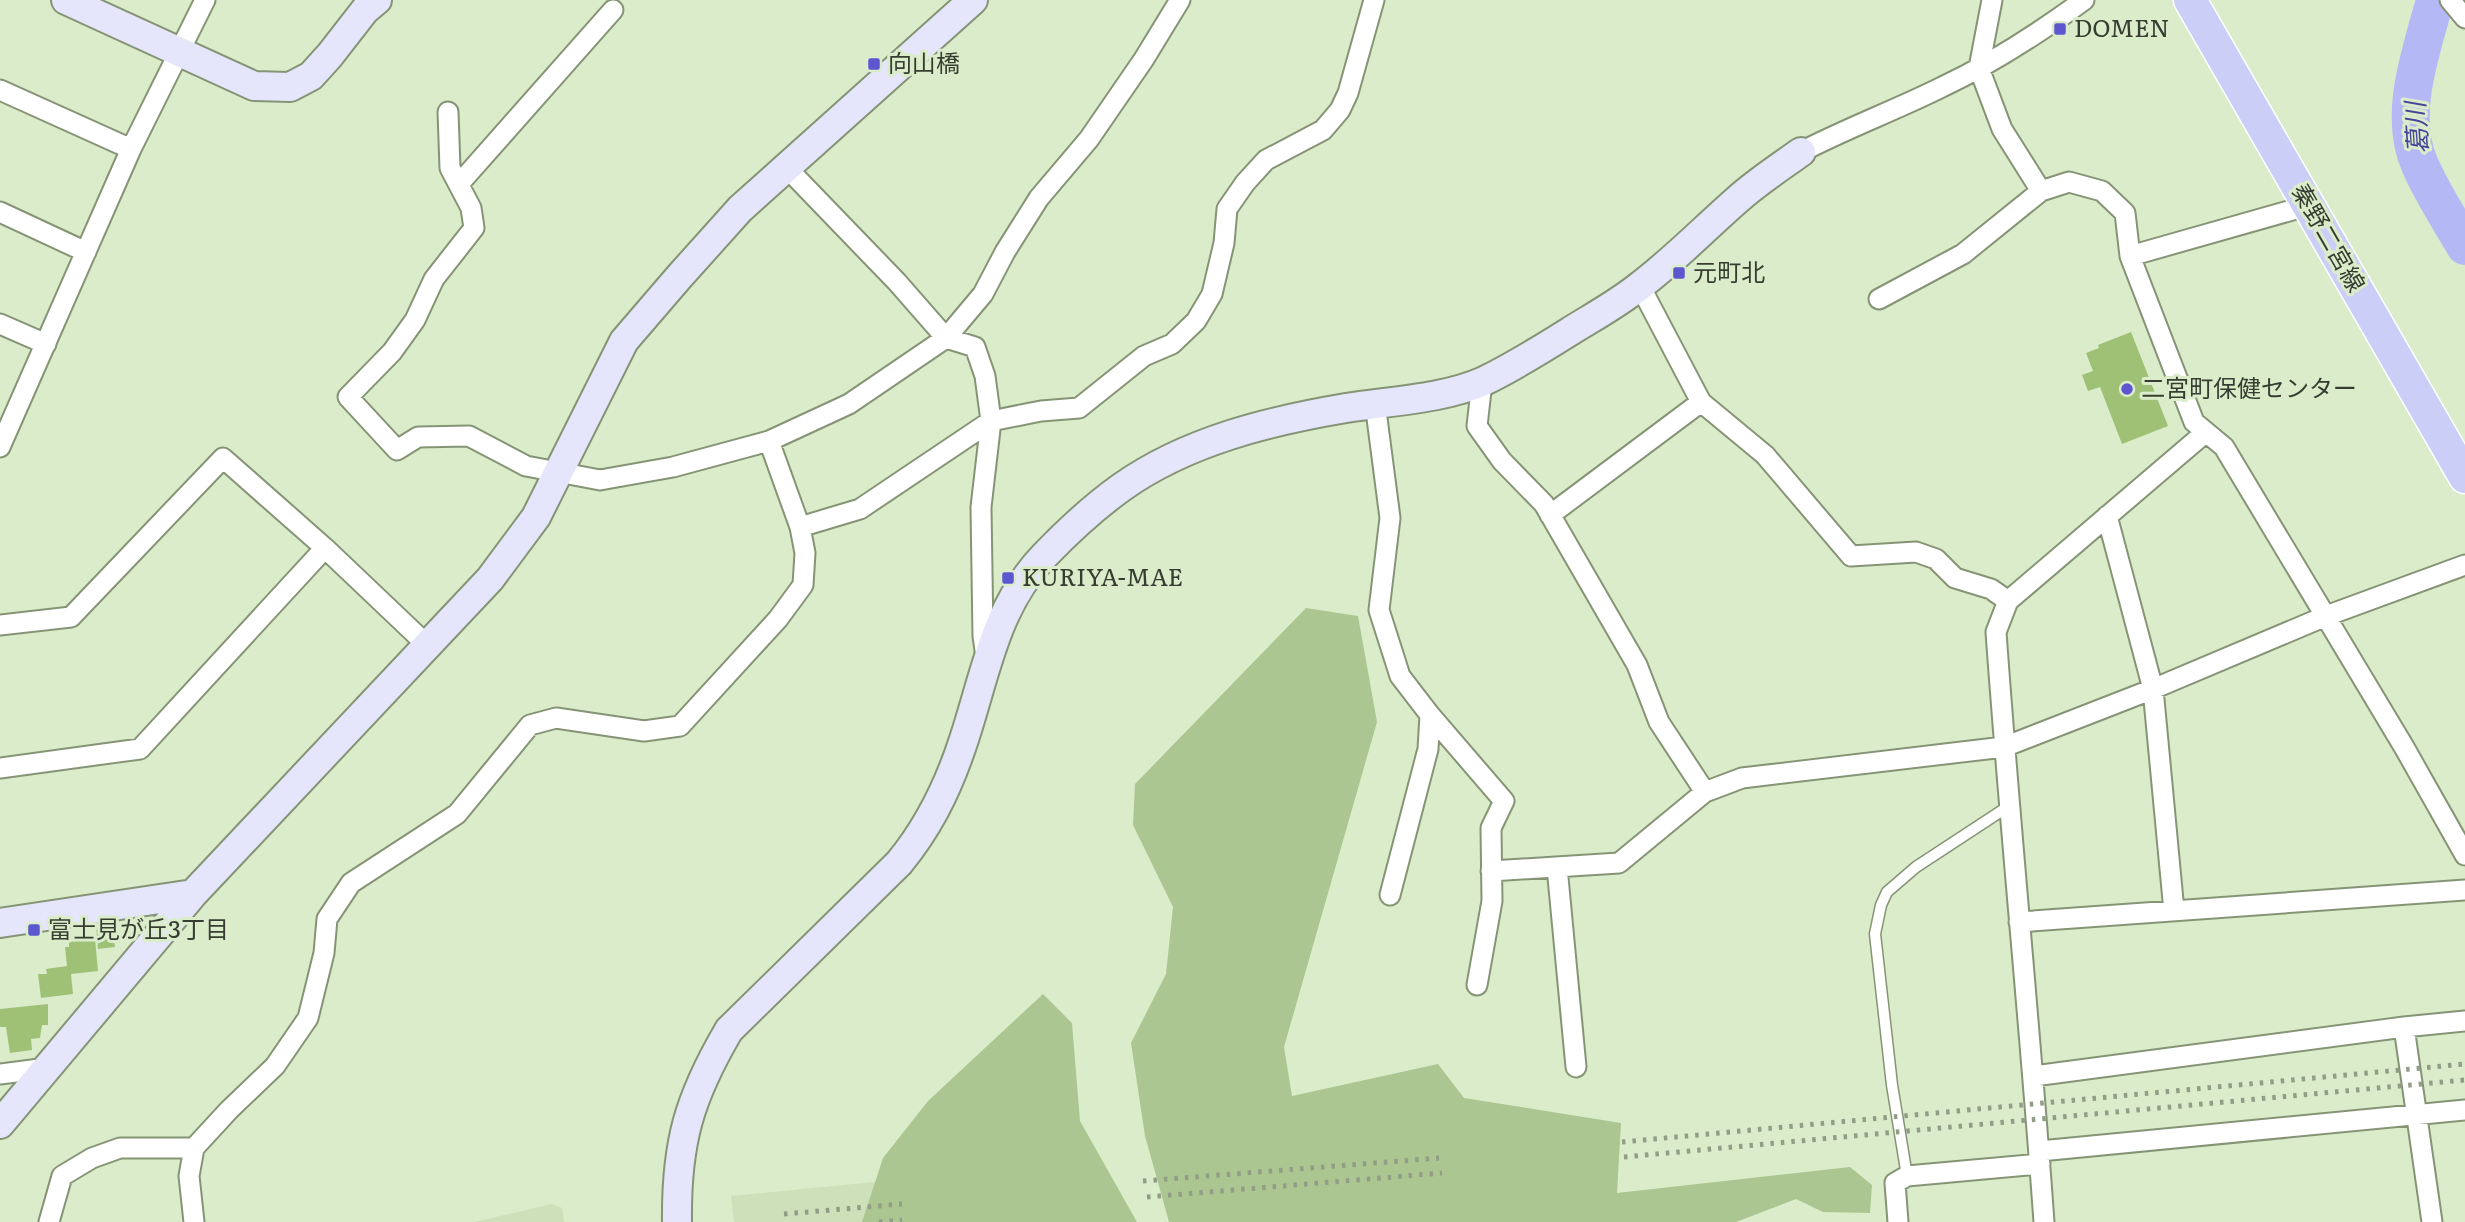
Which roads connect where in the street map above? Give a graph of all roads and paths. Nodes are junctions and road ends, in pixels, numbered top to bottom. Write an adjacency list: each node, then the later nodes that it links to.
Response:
1 (205, 0): 11 (street)
2 (377, 0): 11 (street)
3 (973, 0): 17 (street)
4 (1180, 0): 27 (street)
5 (1374, 0): 32 (street)
6 (1992, 0): 12 (street)
7 (2084, 0): 12 (street)
8 (2190, 0): 20 (main road, 秦野二宮線)
9 (81, 3): 11 (street)
10 (613, 10): 18 (street)
11 (180, 51): 15 (street)
12 (1979, 68): 16 (street); 19 (street)
13 (0, 90): 15 (street)
14 (448, 112): 18 (street)
15 (131, 149): 22 (street)
16 (1801, 152): 24 (street)
17 (786, 167): 27 (street); 36 (street)
18 (459, 184): 36 (street)
19 (2041, 191): 23 (street); 25 (street)
20 (2310, 205): 23 (street); 37 (main road, 秦野二宮線)
21 (0, 212): 22 (street)
22 (86, 252): 28 (street)
23 (2130, 256): 33 (street)
24 (1640, 286): 29 (street); 30 (street)
25 (1879, 299)
26 (0, 324): 28 (street)
27 (946, 338): 32 (street); 34 (street)
28 (46, 344): 35 (street)
29 (1482, 382): 31 (street); 38 (street)
30 (1701, 402): 38 (street); 43 (street)
31 (1375, 403): 47 (street); 49 (street)
32 (991, 421): 40 (street); 47 (street)
33 (2206, 432): 39 (street); 44 (street)
34 (769, 441): 36 (street); 40 (street)
35 (0, 447)
36 (558, 471): 46 (street)
37 (2465, 477)
38 (1550, 516): 52 (street)
39 (2107, 516): 43 (street); 48 (street)
40 (800, 527): 73 (street)
41 (325, 548): 45 (street); 46 (street); 51 (street)
42 (2465, 565): 44 (street)
43 (2008, 601): 50 (street)
44 (2326, 616): 48 (street); 54 (street)
45 (0, 625)
46 (427, 645): 58 (street)
47 (987, 660): 78 (street)
48 (2154, 689): 50 (street); 60 (street)
49 (1430, 715): 56 (street); 59 (street)
50 (2004, 747): 52 (street); 53 (street)
51 (0, 768)
52 (1705, 792): 55 (street)
53 (2009, 806): 61 (street); 75 (lane)
54 (2465, 855)
55 (1557, 867): 56 (street); 66 (street)
56 (1492, 871): 63 (street)
57 (2465, 890): 60 (street)
58 (192, 894): 62 (street); 67 (street)
59 (1390, 895)
60 (2174, 911): 61 (street)
61 (2019, 922): 69 (street)
62 (0, 923)
63 (1477, 985)
64 (2465, 1021): 65 (street)
65 (2404, 1027): 69 (street); 71 (street)
66 (1576, 1067)
67 (47, 1068): 68 (street); 72 (street)
68 (0, 1074)
69 (2034, 1076): 74 (street)
70 (2465, 1110): 71 (street)
71 (2417, 1114): 74 (street); 81 (street)
72 (0, 1124)
73 (194, 1148): 76 (street); 77 (street)
74 (2040, 1157): 75 (street); 80 (street)
75 (1907, 1176): 79 (street)
76 (49, 1222)
77 (194, 1222)
78 (677, 1222)
79 (1898, 1222)
80 (2044, 1222)
81 (2432, 1222)

